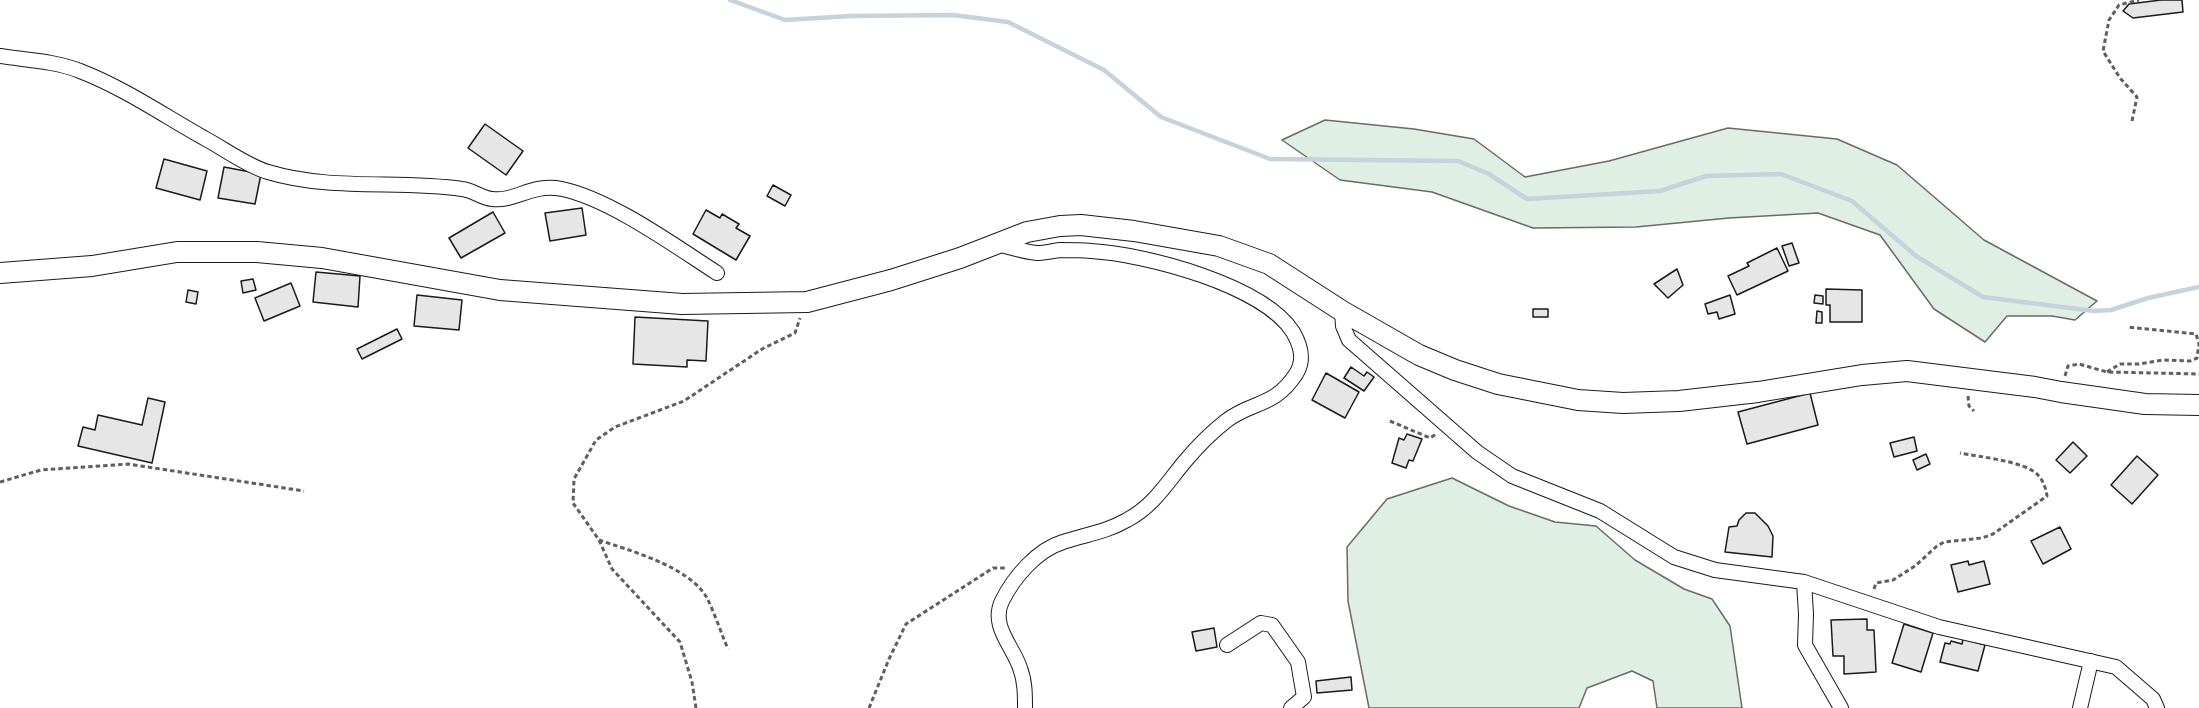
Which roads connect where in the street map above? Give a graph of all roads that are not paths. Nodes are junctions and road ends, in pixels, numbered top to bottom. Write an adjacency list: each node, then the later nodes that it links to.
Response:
1 (0, 56): 4 (street)
2 (997, 244): 3 (main road); 5 (main road); 10 (street)
3 (0, 273)
4 (717, 273)
5 (1342, 311): 6 (main road); 7 (street)
6 (2199, 405)
7 (1804, 582): 9 (street); 12 (street)
8 (1227, 645): 11 (street)
9 (2091, 661): 13 (street); 14 (street)
10 (1025, 708)
11 (1291, 708)
12 (1841, 708)
13 (2080, 708)
14 (2157, 708)

